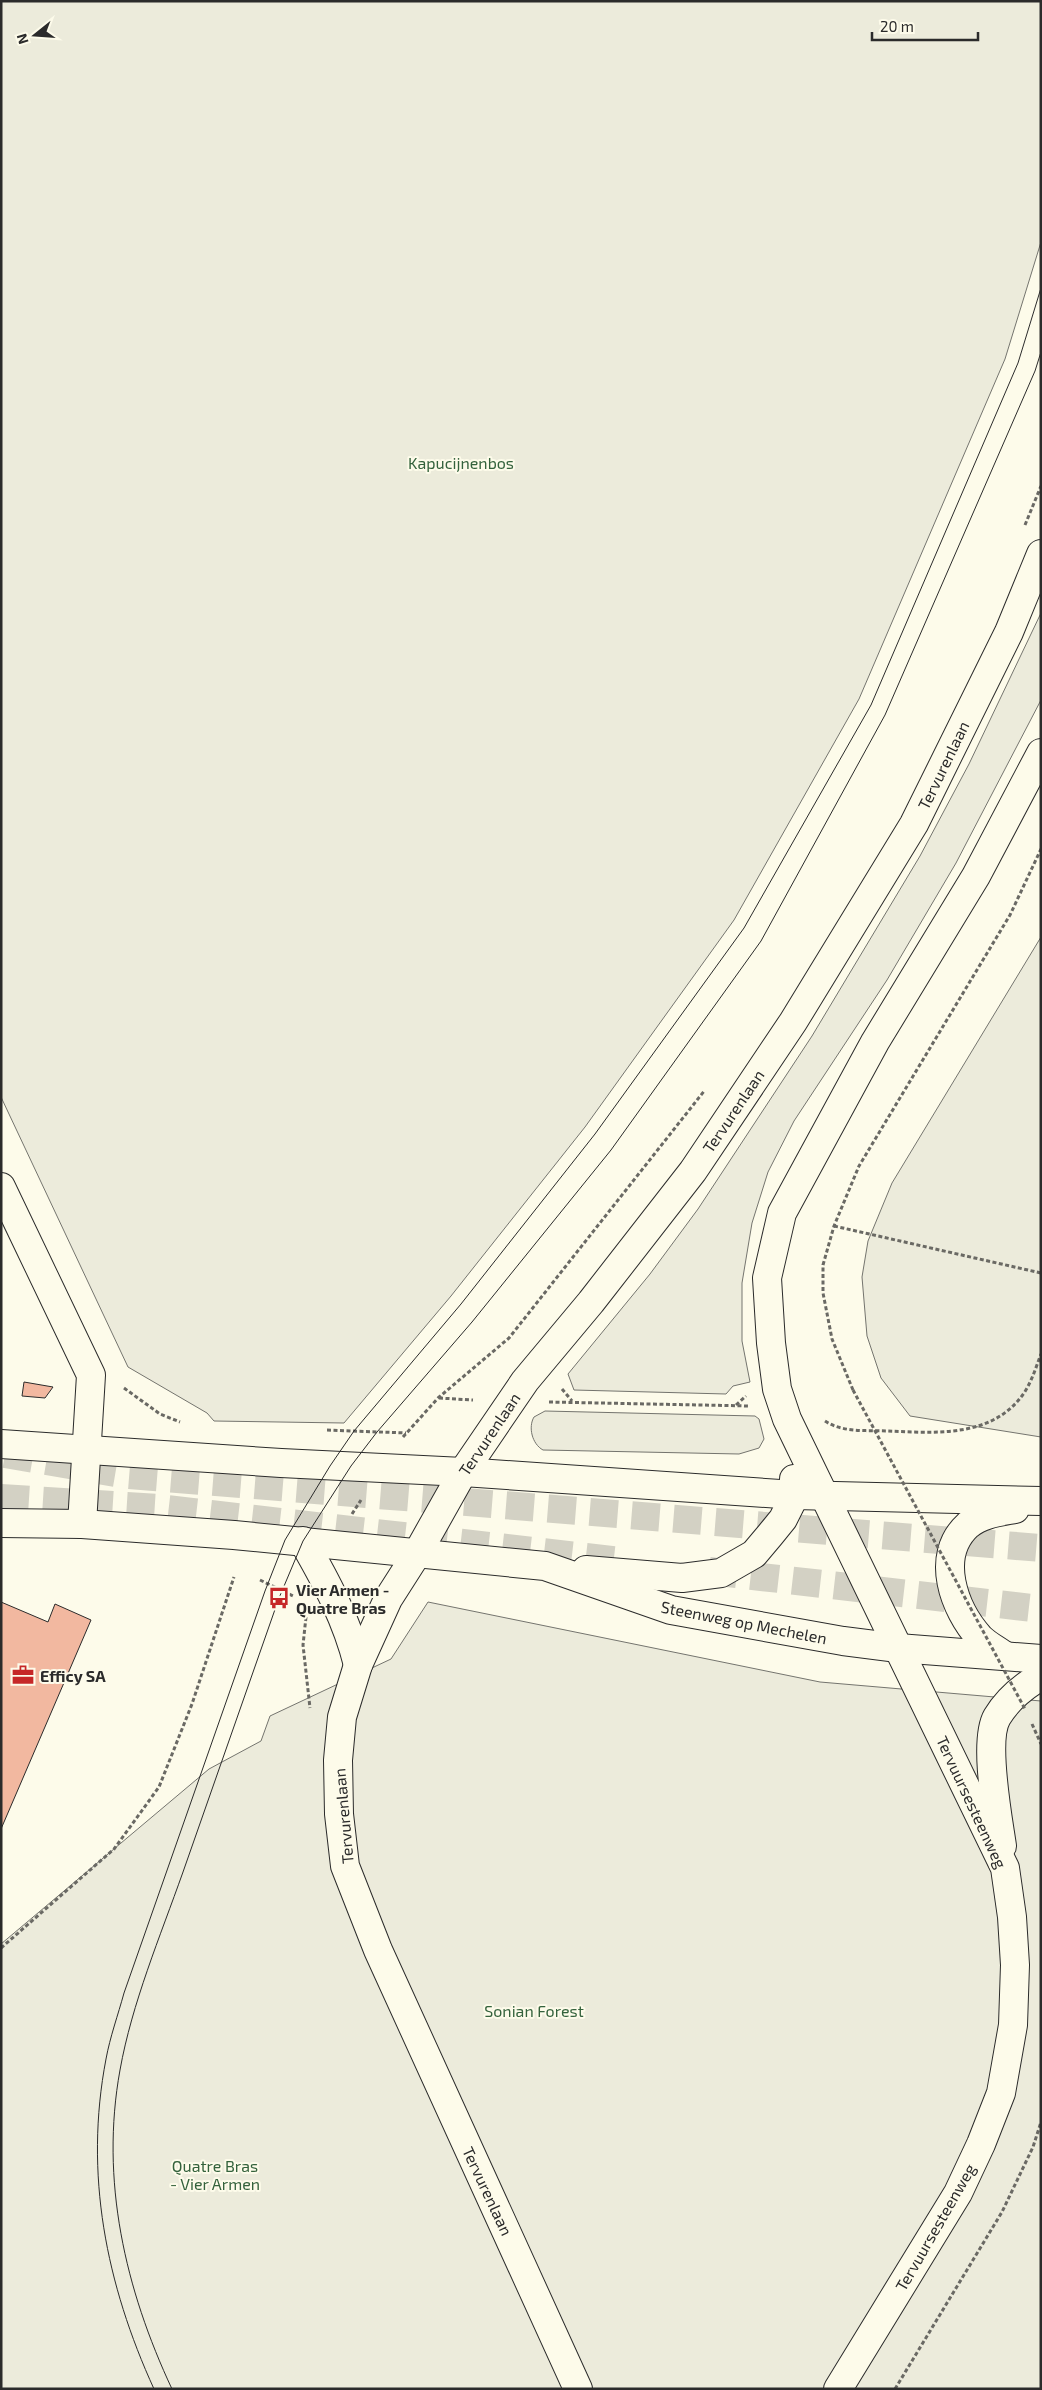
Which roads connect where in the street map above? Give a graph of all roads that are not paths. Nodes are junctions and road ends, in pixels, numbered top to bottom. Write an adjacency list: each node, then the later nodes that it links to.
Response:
1 (1041, 554): 7 (main road, Tervurenlaan)
2 (1041, 753): 4 (main road)
3 (1, 1187): 6 (main road)
4 (792, 1428): 8 (main road); 9 (main road)
5 (1, 1444): 6 (main road)
6 (87, 1450): 7 (main road); 12 (main road)
7 (463, 1472): 8 (main road); 14 (main road, Tervurenlaan)
8 (795, 1495): 9 (main road); 15 (main road)
9 (825, 1496): 10 (main road); 16 (main road, Tervuursesteenweg)
10 (1041, 1502): 17 (main road)
11 (1, 1523): 12 (main road, Steenweg op Mechelen)
12 (82, 1524): 13 (main road, Steenweg op Mechelen)
13 (303, 1541): 14 (main road, Steenweg op Mechelen); 19 (main road)
14 (418, 1552): 15 (main road, Steenweg op Mechelen); 19 (main road, Tervurenlaan)
15 (545, 1566): 16 (main road, Steenweg op Mechelen)
16 (898, 1648): 17 (main road, Steenweg op Mechelen); 21 (main road, Tervuursesteenweg)
17 (1005, 1656): 18 (main road, Steenweg op Mechelen)
18 (1041, 1660)
19 (358, 1665): 22 (main road, Tervurenlaan)
20 (1041, 1676): 21 (main road)
21 (1004, 1868): 23 (main road, Tervuursesteenweg)
22 (578, 2389)
23 (838, 2389)

